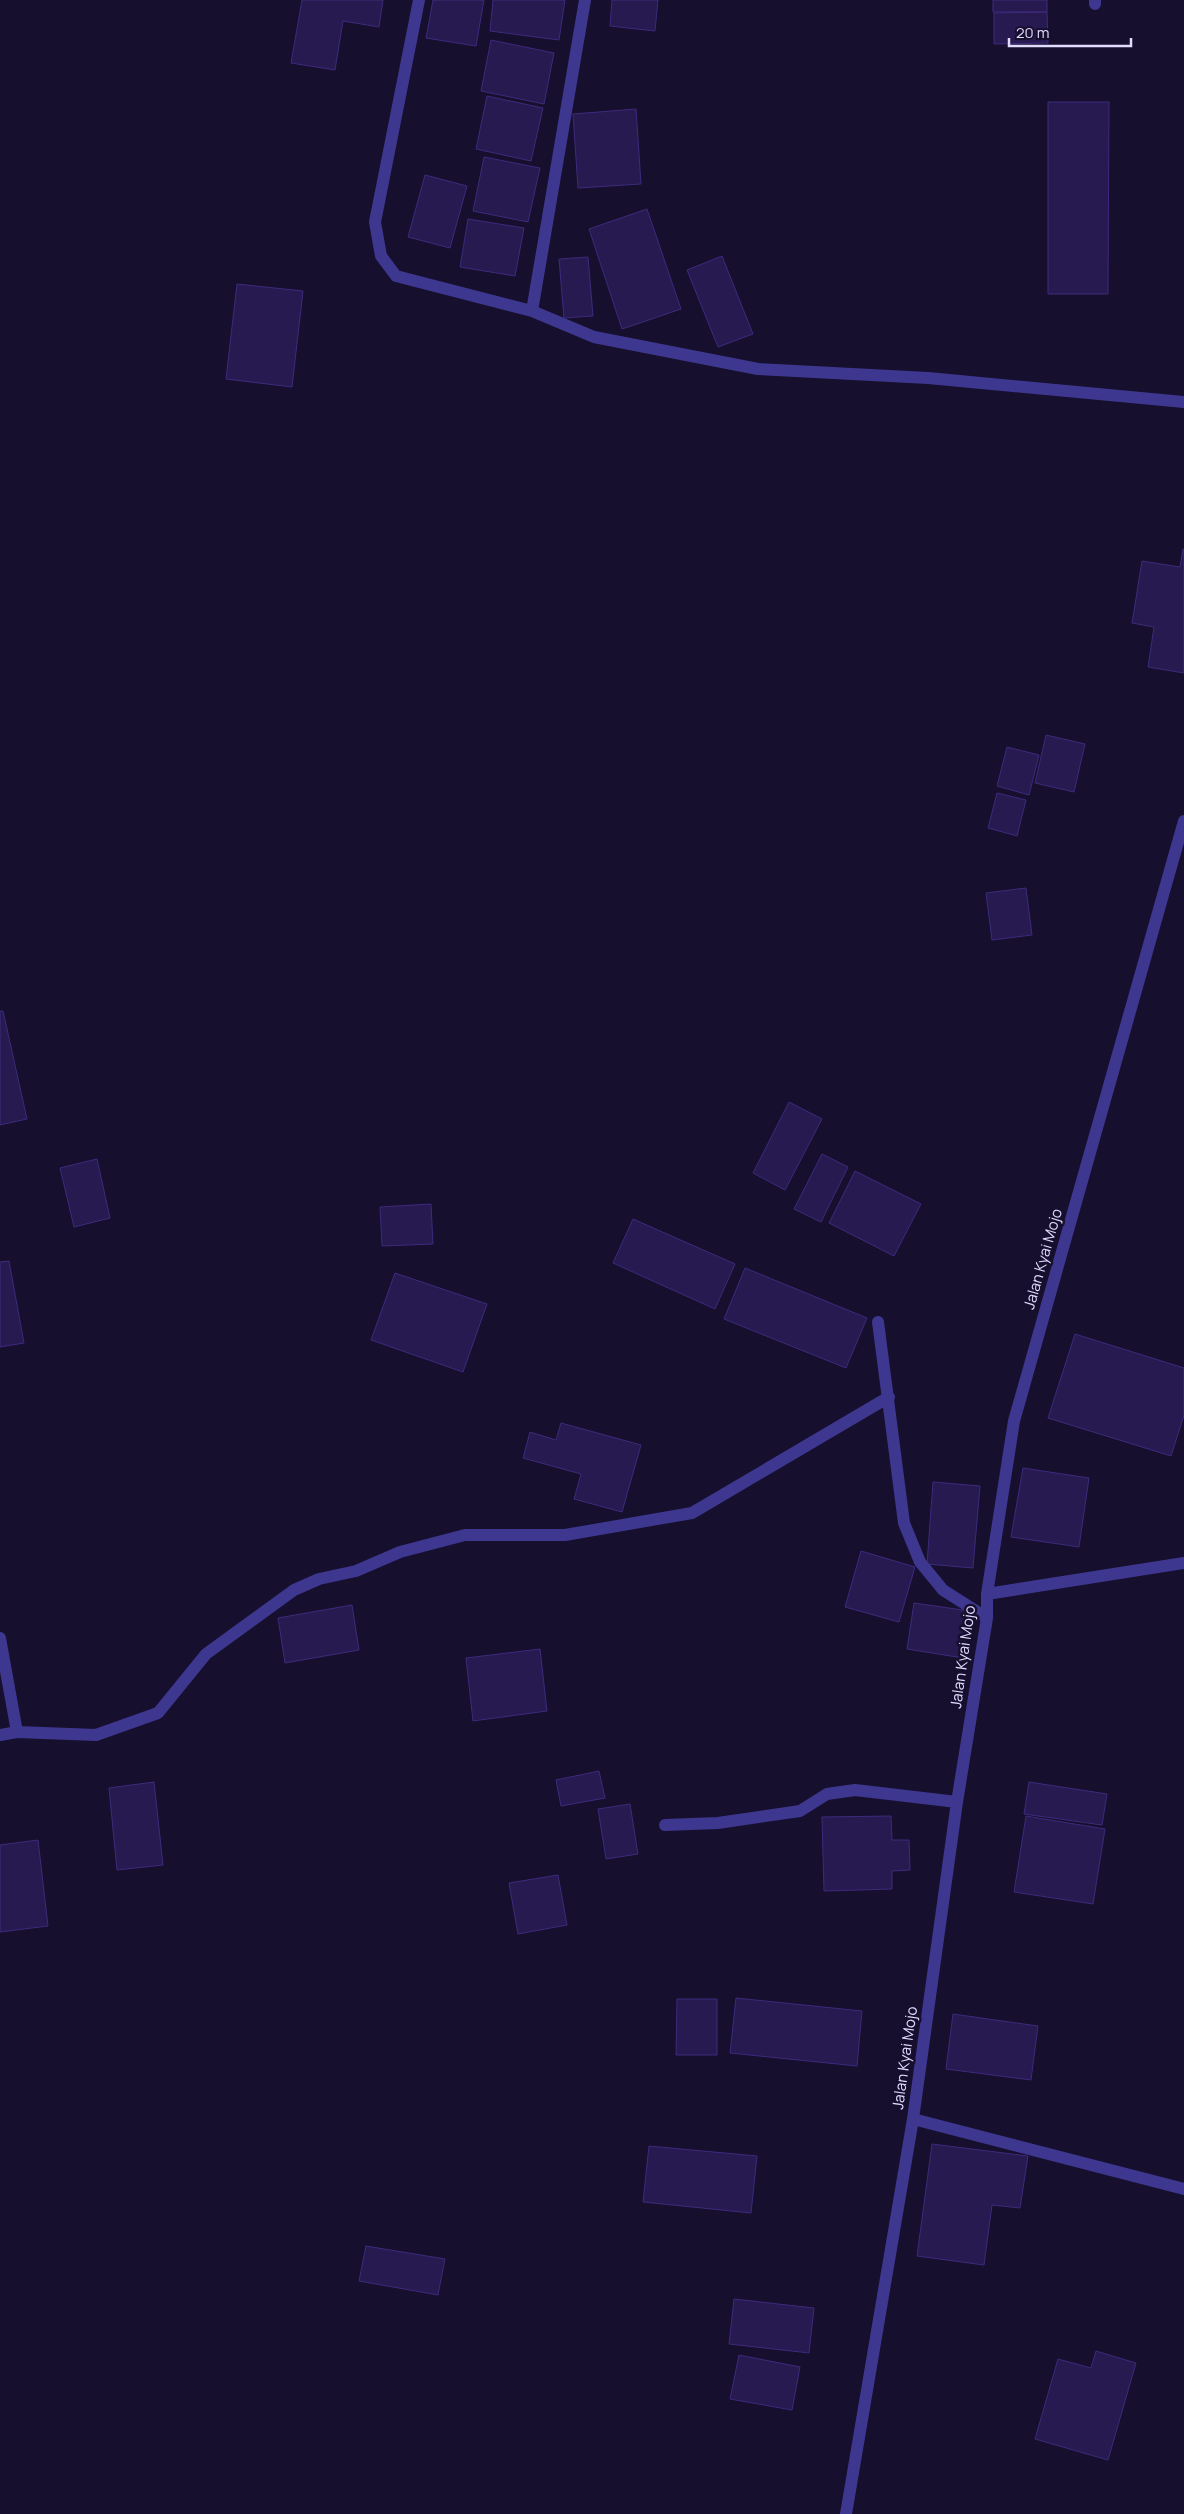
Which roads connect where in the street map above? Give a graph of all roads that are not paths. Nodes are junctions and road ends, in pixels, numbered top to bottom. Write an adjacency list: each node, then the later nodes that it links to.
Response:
1 (419, 0): 3 (street)
2 (585, 0): 3 (street)
3 (532, 310): 4 (street)
4 (1184, 402)
5 (1184, 821): 9 (street, Jalan Kyai Mojo)
6 (878, 1322): 7 (street)
7 (889, 1397): 10 (street); 12 (street)
8 (1184, 1563): 9 (street)
9 (987, 1594): 10 (street, Jalan Kyai Mojo)
10 (987, 1618): 14 (street, Jalan Kyai Mojo)
11 (0, 1638): 12 (street)
12 (17, 1732): 13 (street)
13 (0, 1735)
14 (957, 1802): 15 (street); 16 (street, Jalan Kyai Mojo)
15 (665, 1825)
16 (913, 2119): 17 (street); 18 (street, Jalan Kyai Mojo)
17 (1184, 2189)
18 (846, 2514)

